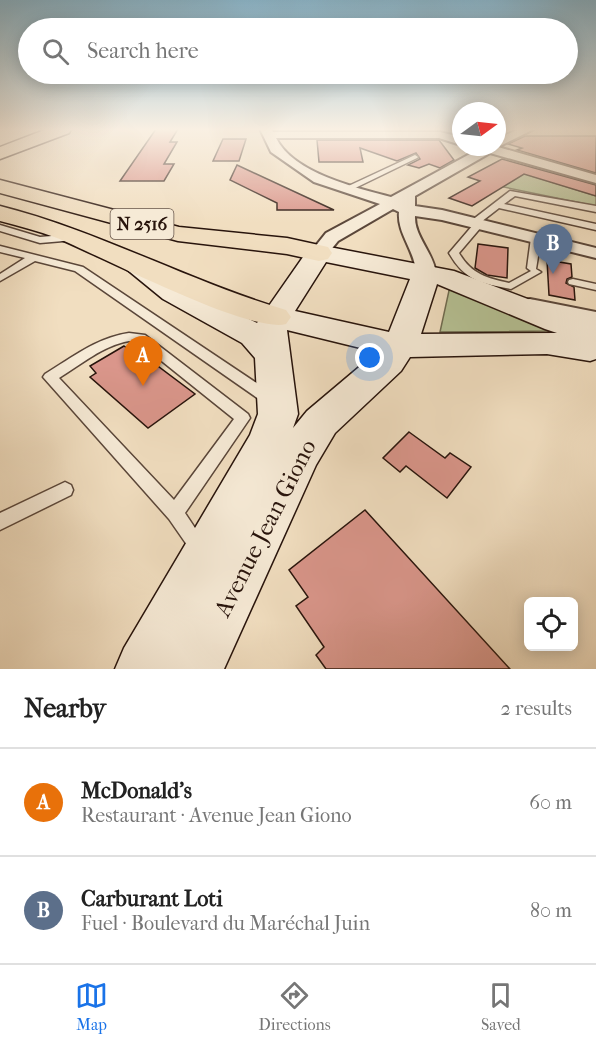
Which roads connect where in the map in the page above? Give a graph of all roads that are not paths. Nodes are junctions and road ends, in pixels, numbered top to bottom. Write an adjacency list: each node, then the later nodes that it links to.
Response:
1 (289, 160): 7 (street)
2 (408, 160): 7 (lane)
3 (466, 160): 8 (street)
4 (534, 160): 5 (street)
5 (596, 179)
6 (0, 186): 21 (highway, N 2516)
7 (345, 189): 9 (street)
8 (408, 192): 9 (street); 12 (street)
9 (391, 202): 12 (street); 21 (street)
10 (497, 206): 11 (lane); 14 (lane); 15 (lane)
11 (596, 209)
12 (408, 210): 14 (street); 25 (street)
13 (0, 213): 18 (highway, N 2516)
14 (477, 224): 19 (street); 19 (lane)
15 (596, 227)
16 (0, 228): 17 (lane)
17 (24, 235): 18 (lane); 20 (lane)
18 (75, 237): 24 (highway, N 2516)
19 (536, 238): 22 (street)
20 (0, 249): 23 (lane)
21 (319, 253): 25 (main road); 30 (main road)
22 (596, 253)
23 (33, 258): 26 (lane); 36 (lane)
24 (133, 263): 30 (highway, N 2516); 35 (main road, N 2516)
25 (426, 273): 29 (main road); 33 (main road, Avenue Jean Giono)
26 (0, 278)
27 (573, 282): 28 (lane)
28 (596, 287)
29 (507, 301): 31 (street); 32 (main road)
30 (275, 317): 33 (main road); 35 (main road, Avenue Jean Giono)
31 (596, 318)
32 (596, 333)
33 (400, 346): 34 (main road); 36 (main road, Avenue Jean Giono)
34 (596, 350)
35 (272, 354): 36 (main road, Avenue Jean Giono)
36 (297, 425): 40 (main road, Avenue Jean Giono)
37 (65, 490): 39 (lane)
38 (176, 513): 38 (lane); 40 (lane)
39 (0, 522)
40 (223, 568): 41 (main road, Avenue Jean Giono); 42 (main road, Avenue Jean Giono)
41 (145, 669)
42 (194, 669)

